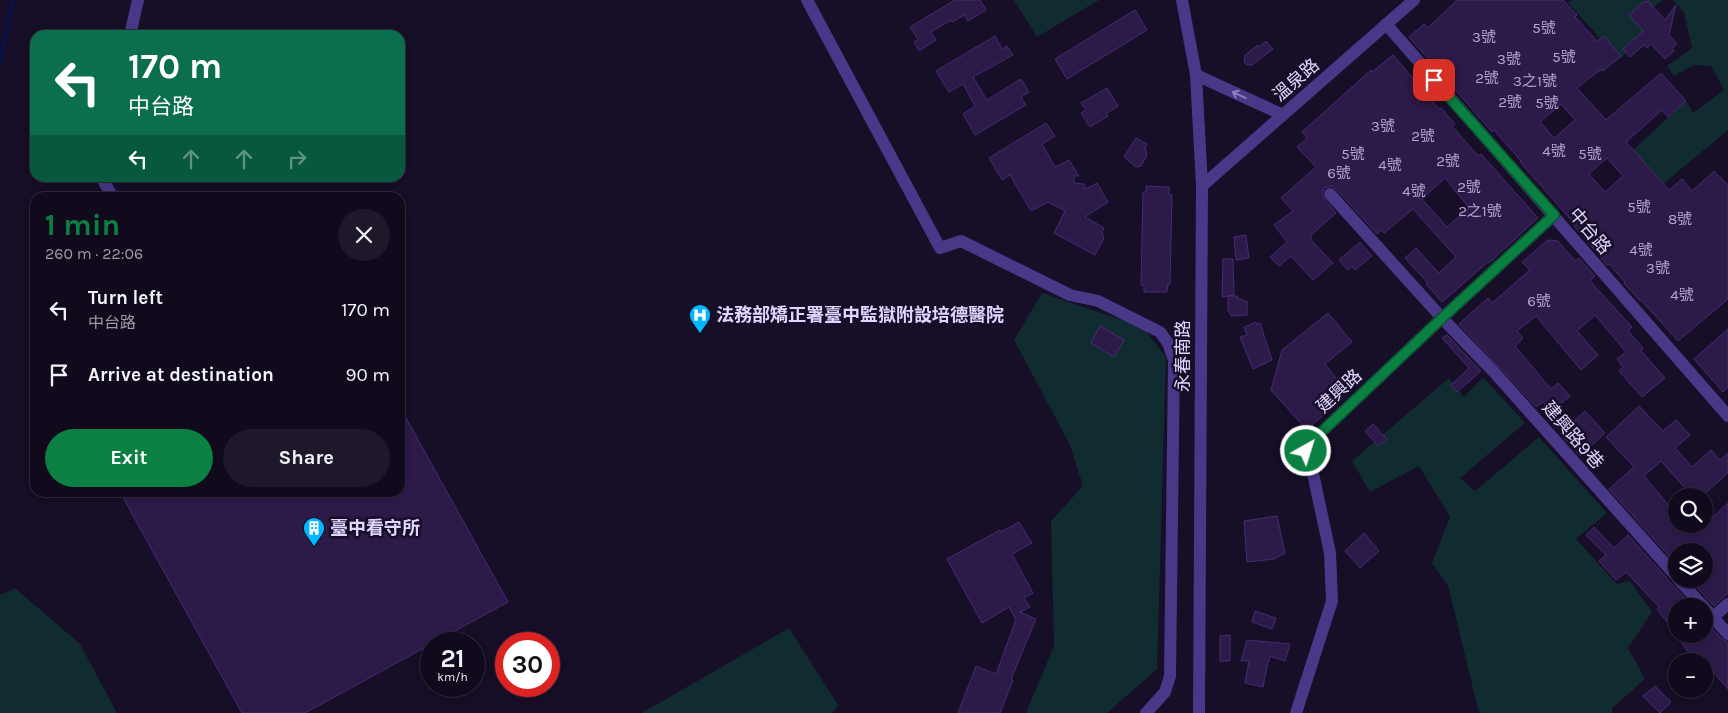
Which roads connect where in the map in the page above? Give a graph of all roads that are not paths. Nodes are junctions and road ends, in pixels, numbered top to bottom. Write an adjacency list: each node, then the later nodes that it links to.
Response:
1 (138, 0): 6 (street)
2 (807, 0): 20 (street)
3 (1182, 0): 7 (street, 永春南路)
4 (1414, 0): 5 (street, 溫泉路)
5 (1386, 24): 8 (street, 溫泉路); 11 (street, 中台路)
6 (131, 30)
7 (1196, 75): 8 (street, one-way to 7); 9 (street, 永春南路)
8 (1283, 115): 9 (street, 溫泉路)
9 (1202, 186): 21 (street, 永春南路)
10 (1330, 194): 12 (street, 建興路9巷)
11 (1554, 215): 12 (street, 建興路); 13 (street, 中台路)
12 (1442, 318): 14 (street, 建興路9巷); 22 (street, 建興路)
13 (1728, 416)
14 (1668, 568)
15 (1686, 588): 16 (street, 建興路9巷)
16 (1695, 598)
17 (1728, 604): 18 (street)
18 (1713, 617): 19 (street, 建興路9巷)
19 (1728, 634)
20 (1146, 713)
21 (1199, 713)
22 (1296, 713)

